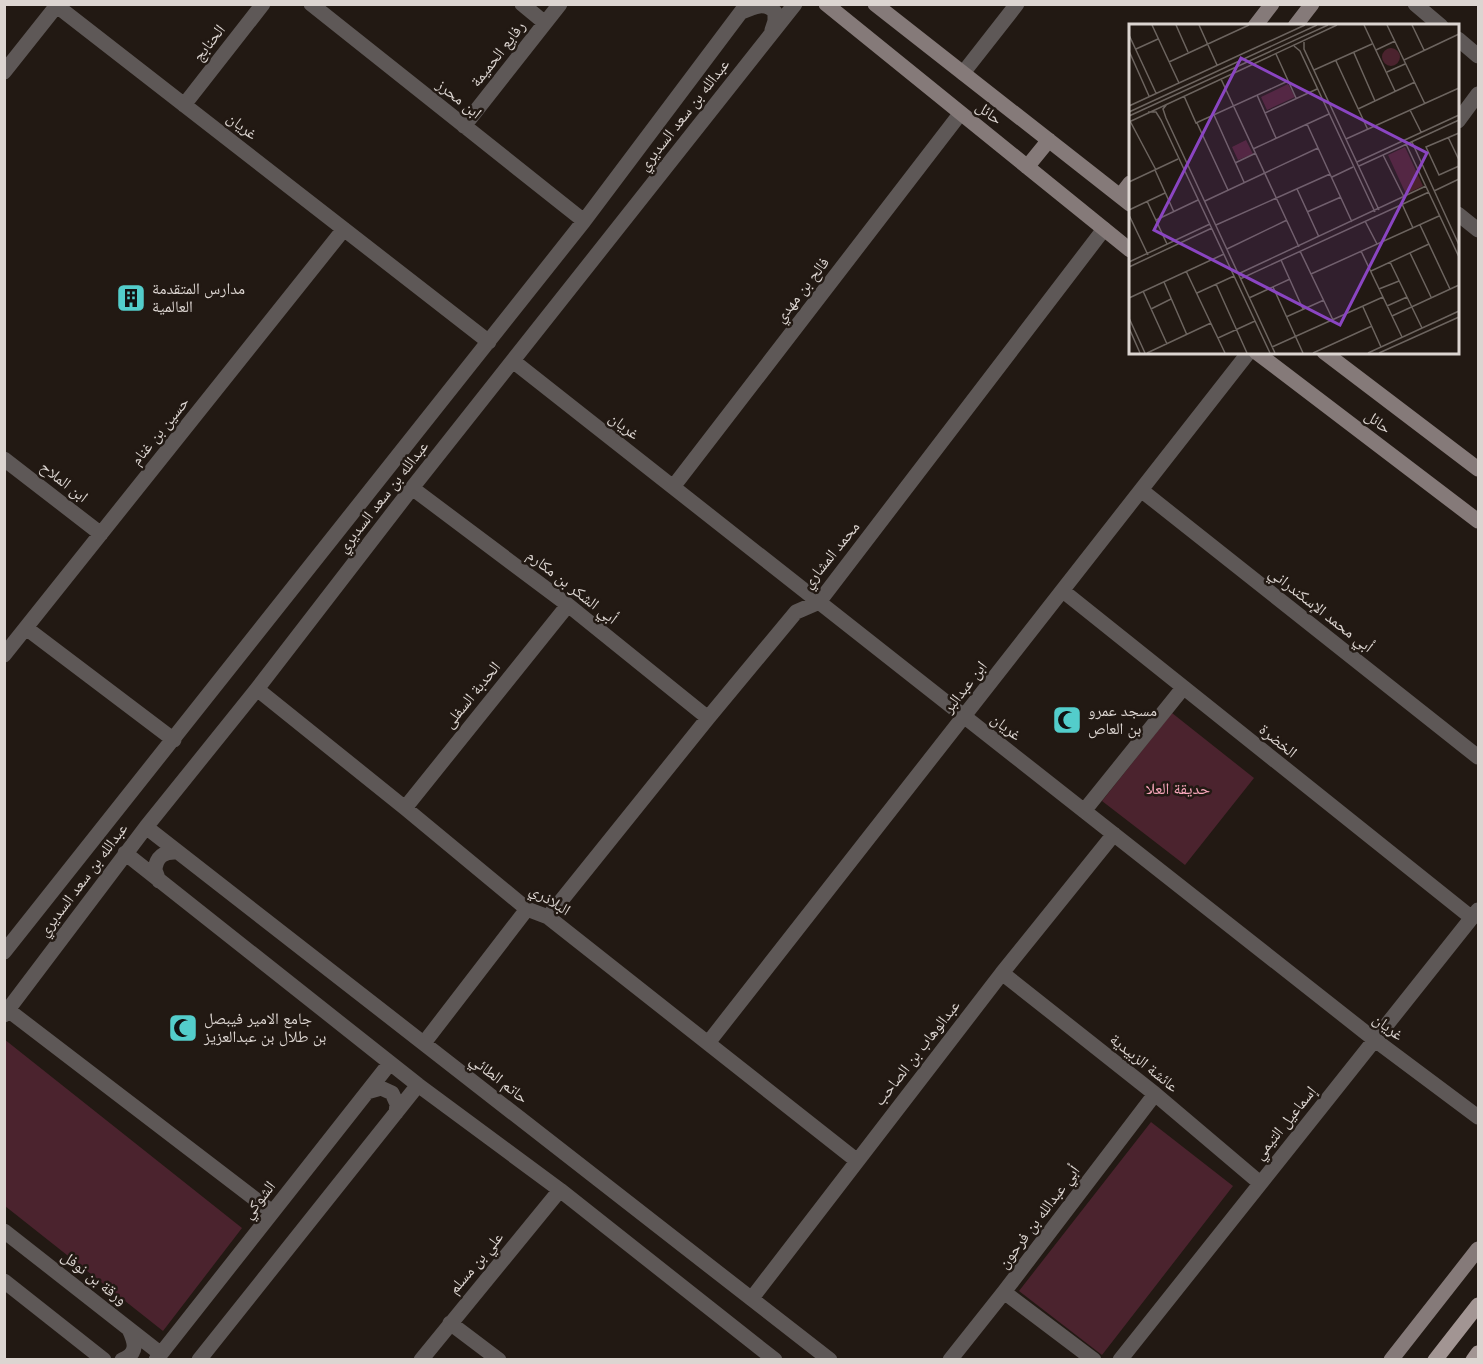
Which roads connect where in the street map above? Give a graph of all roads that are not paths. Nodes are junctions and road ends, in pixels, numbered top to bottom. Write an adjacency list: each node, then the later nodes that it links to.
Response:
1 (263, 4): 24 (street, الحنابج)
2 (312, 4): 27 (street, ابن محرز)
3 (522, 4): 14 (street)
4 (560, 4): 14 (street, رفايع الحميمة)
5 (795, 4): 18 (street, عبدالله بن سعد السديري)
6 (826, 4): 25 (street, حائل)
7 (875, 4): 22 (street, حائل)
8 (1017, 4): 22 (street)
9 (1272, 4): 15 (street)
10 (1312, 4): 16 (street)
11 (1415, 4): 17 (street)
12 (58, 5): 21 (street); 24 (street, غريان)
13 (744, 8): 18 (street); 32 (street, عبدالله بن سعد السديري)
14 (545, 23): 27 (street, رفايع الحميمة)
15 (1257, 24)
16 (1297, 24)
17 (1439, 24)
18 (770, 36): 41 (street, عبدالله بن سعد السديري)
19 (1459, 40): 20 (street)
20 (1479, 56)
21 (4, 72)
22 (963, 73): 28 (street, حائل)
23 (1479, 94): 26 (street)
24 (184, 105): 33 (street, غريان)
25 (960, 114): 29 (street, حائل); 44 (street, فالح بن مهدي)
26 (1459, 120)
27 (464, 126): 32 (street, ابن محرز)
28 (1049, 140): 29 (street); 30 (street, حائل)
29 (1027, 166): 34 (street, حائل)
30 (1125, 200)
31 (1459, 215): 35 (street)
32 (584, 222): 37 (street, عبدالله بن سعد السديري)
33 (345, 229): 37 (street, غريان); 48 (street, حسين بن غنام)
34 (1104, 229): 36 (street, حائل); 50 (street, محمد المشاري)
35 (1479, 230)
36 (1129, 248)
37 (489, 342): 58 (street, عبدالله بن سعد السديري)
38 (1247, 354): 46 (street, ابن عبدالبر)
39 (1259, 354): 47 (street, حائل)
40 (1327, 354): 43 (street, حائل)
41 (513, 361): 44 (street, غريان); 45 (street, عبدالله بن سعد السديري)
42 (4, 459): 48 (street, ابن الملاح)
43 (1479, 469)
44 (673, 487): 50 (street, غريان)
45 (412, 488): 51 (street, أبي الشكر بن مكارم); 55 (street, عبدالله بن سعد السديري)
46 (1142, 490): 49 (street, ابن عبدالبر); 59 (street, أبي محمد الإسكندراني)
47 (1479, 521)
48 (101, 534): 52 (street, حسين بن غنام)
49 (1063, 591): 54 (street, الخضرة); 56 (street, ابن عبدالبر)
50 (819, 602): 56 (street, غريان); 57 (street, محمد المشاري)
51 (568, 605): 57 (street, أبي الشكر بن مكارم); 60 (street, الحدبة السفلى)
52 (26, 628): 53 (street, حسين بن غنام); 58 (street)
53 (4, 655)
54 (1183, 688): 61 (street); 68 (street, الخضرة)
55 (257, 689): 60 (street, البلاذري); 62 (street, عبدالله بن سعد السديري)
56 (964, 717): 61 (street, غريان); 75 (street, ابن عبدالبر)
57 (708, 718): 69 (street, محمد المشاري)
58 (174, 740): 70 (street, عبدالله بن سعد السديري)
59 (1479, 757)
60 (405, 808): 67 (street, البلاذري)
61 (1084, 811): 63 (street, غريان)
62 (146, 827): 64 (street, حاتم الطائي); 65 (street, عبدالله بن سعد السديري)
63 (1114, 834): 71 (street, عبدالوهاب بن الصاحب); 73 (street, غريان)
64 (177, 852): 66 (street); 74 (street, حاتم الطائي)
65 (125, 853): 66 (street); 72 (street, عبدالله بن سعد السديري)
66 (159, 881): 76 (street)
67 (526, 909): 69 (street, البلاذري); 74 (street)
68 (1475, 914): 73 (street, إسماعيل التيمي)
69 (548, 917): 75 (street, البلاذري)
70 (4, 952)
71 (1002, 973): 79 (street, عائشة الزبيدية); 82 (street, عبدالوهاب بن الصاحب)
72 (6, 1013): 85 (street)
73 (1375, 1040): 81 (street, غريان); 83 (street, إسماعيل التيمي)
74 (424, 1043): 90 (street, حاتم الطائي)
75 (708, 1044): 82 (street, البلاذري)
76 (390, 1063): 77 (street); 78 (street, الشوكي)
77 (418, 1085): 80 (street); 84 (street)
78 (367, 1092): 80 (street); 85 (street, الشوكي)
79 (1155, 1094): 83 (street, عائشة الزبيدية); 89 (street, أبي عبدالله بن فرحون)
80 (396, 1113): 98 (street)
81 (1479, 1117)
82 (856, 1160): 90 (street, عبدالوهاب بن الصاحب)
83 (1260, 1183): 105 (street, إسماعيل التيمي)
84 (560, 1190): 92 (street, علي بن مسلم); 101 (street)
85 (272, 1212): 95 (street, الشوكي)
86 (4, 1231): 93 (street, ورقة بن نوفل)
87 (1479, 1249): 106 (street)
88 (4, 1281): 96 (street)
89 (1004, 1292): 103 (street, أبي عبدالله بن فرحون); 104 (street)
90 (752, 1298): 102 (street, حاتم الطائي)
91 (1479, 1305): 107 (main road)
92 (450, 1323): 99 (street, علي بن مسلم); 100 (street)
93 (128, 1326): 95 (street, ورقة بن نوفل); 97 (street)
94 (1479, 1353): 108 (main road)
95 (159, 1357)
96 (105, 1359)
97 (122, 1359)
98 (199, 1359)
99 (421, 1359)
100 (499, 1359)
101 (775, 1359)
102 (830, 1359)
103 (950, 1359)
104 (1094, 1359)
105 (1120, 1359)
106 (1391, 1359)
107 (1435, 1359)
108 (1473, 1359)

